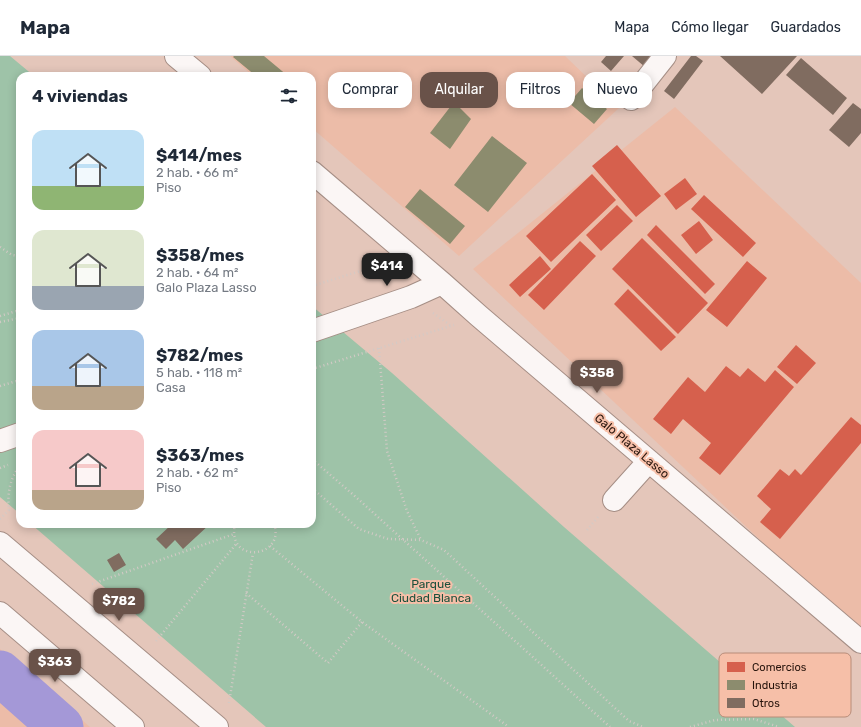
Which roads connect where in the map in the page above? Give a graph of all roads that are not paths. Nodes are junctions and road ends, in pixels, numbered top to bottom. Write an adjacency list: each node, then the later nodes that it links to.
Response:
1 (176, 56): 3 (street)
2 (665, 56): 4 (street)
3 (195, 72)
4 (652, 72)
5 (316, 175): 6 (street, Galo Plaza Lasso)
6 (442, 282): 7 (street); 10 (street, Galo Plaza Lasso)
7 (316, 330)
8 (16, 435): 9 (street)
9 (0, 440)
10 (649, 461): 11 (street); 14 (street, Galo Plaza Lasso)
11 (614, 500)
12 (0, 543): 16 (street)
13 (0, 613): 15 (street)
14 (861, 642)
15 (133, 727)
16 (217, 727)

